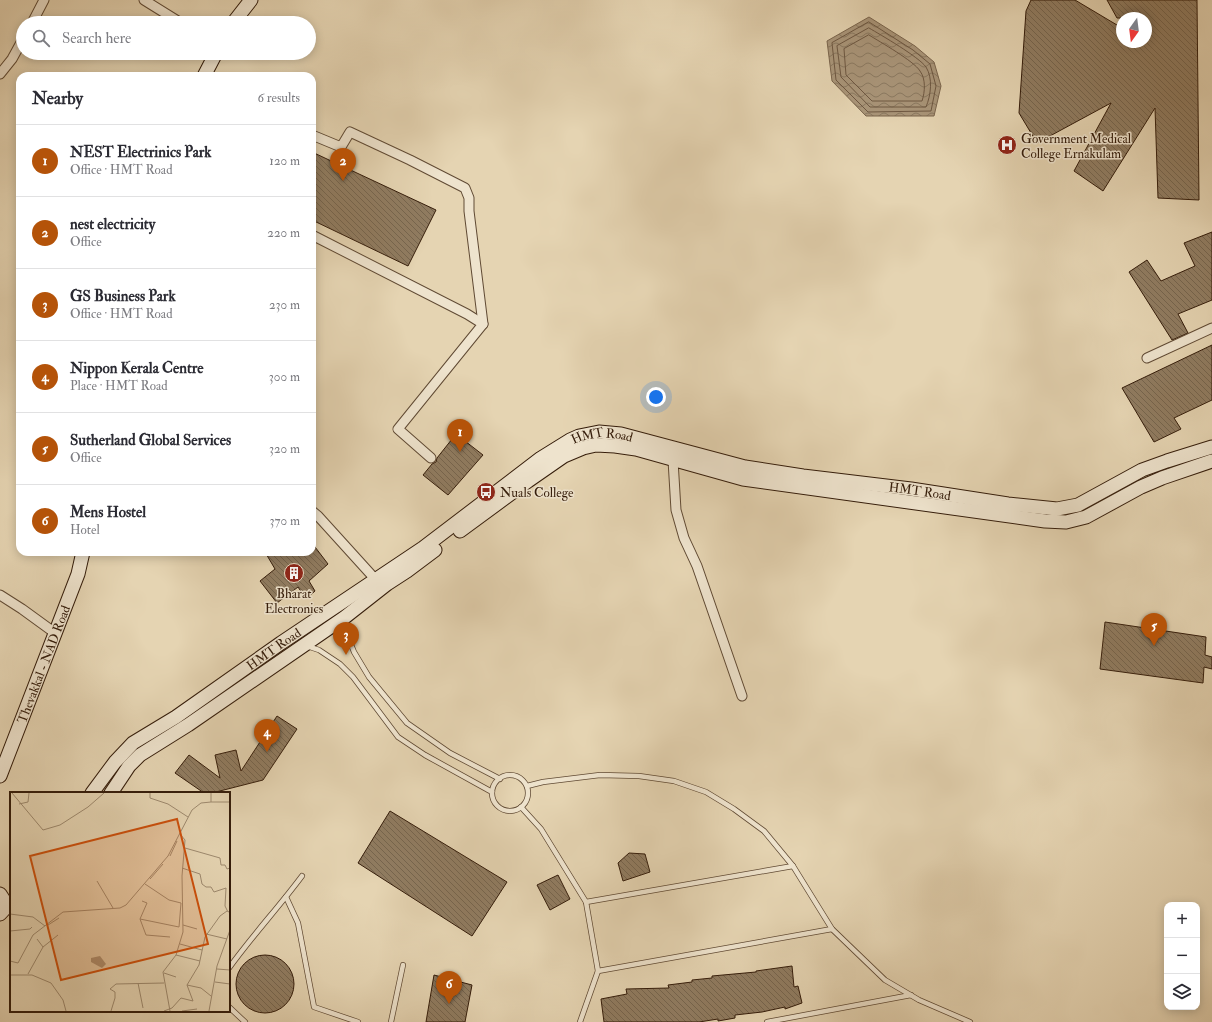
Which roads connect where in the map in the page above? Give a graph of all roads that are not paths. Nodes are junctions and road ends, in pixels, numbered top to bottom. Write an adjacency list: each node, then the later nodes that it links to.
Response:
1 (44, 0): 4 (street)
2 (144, 0): 5 (street)
3 (251, 0): 6 (main road)
4 (36, 16)
5 (170, 16)
6 (238, 16)
7 (16, 51): 10 (street)
8 (212, 60): 9 (main road)
9 (206, 72)
10 (0, 74)
11 (316, 137): 13 (street)
12 (316, 237): 13 (street)
13 (483, 324): 17 (street)
14 (1212, 328): 15 (street)
15 (1146, 358)
16 (1212, 447): 22 (main road, HMT Road)
17 (431, 458)
18 (673, 460): 19 (main road, HMT Road); 24 (main road, HMT Road); 27 (street)
19 (1212, 461)
20 (316, 514): 22 (street)
21 (82, 556): 25 (main road, Thevakkal - NAD Road)
22 (376, 580): 31 (main road, HMT Road)
23 (0, 595): 25 (street)
24 (345, 616): 26 (main road, HMT Road); 29 (lane)
25 (55, 633): 28 (main road, Thevakkal - NAD Road)
26 (304, 645): 32 (main road, HMT Road); 33 (lane)
27 (742, 696)
28 (0, 776)
29 (500, 779): 30 (lane); 33 (lane)
30 (527, 786): 34 (lane); 35 (lane)
31 (93, 792)
32 (112, 792)
33 (492, 792): 34 (lane)
34 (522, 807): 38 (lane)
35 (793, 866): 38 (lane); 39 (lane)
36 (302, 876): 37 (lane)
37 (286, 897): 41 (lane); 46 (lane)
38 (586, 902): 42 (lane)
39 (832, 929): 42 (lane); 43 (lane)
40 (403, 965): 47 (lane)
41 (230, 967)
42 (598, 971): 48 (lane)
43 (911, 995): 49 (lane); 50 (lane)
44 (230, 1008): 45 (lane)
45 (244, 1022)
46 (358, 1022)
47 (392, 1022)
48 (580, 1022)
49 (767, 1022)
50 (970, 1022)

